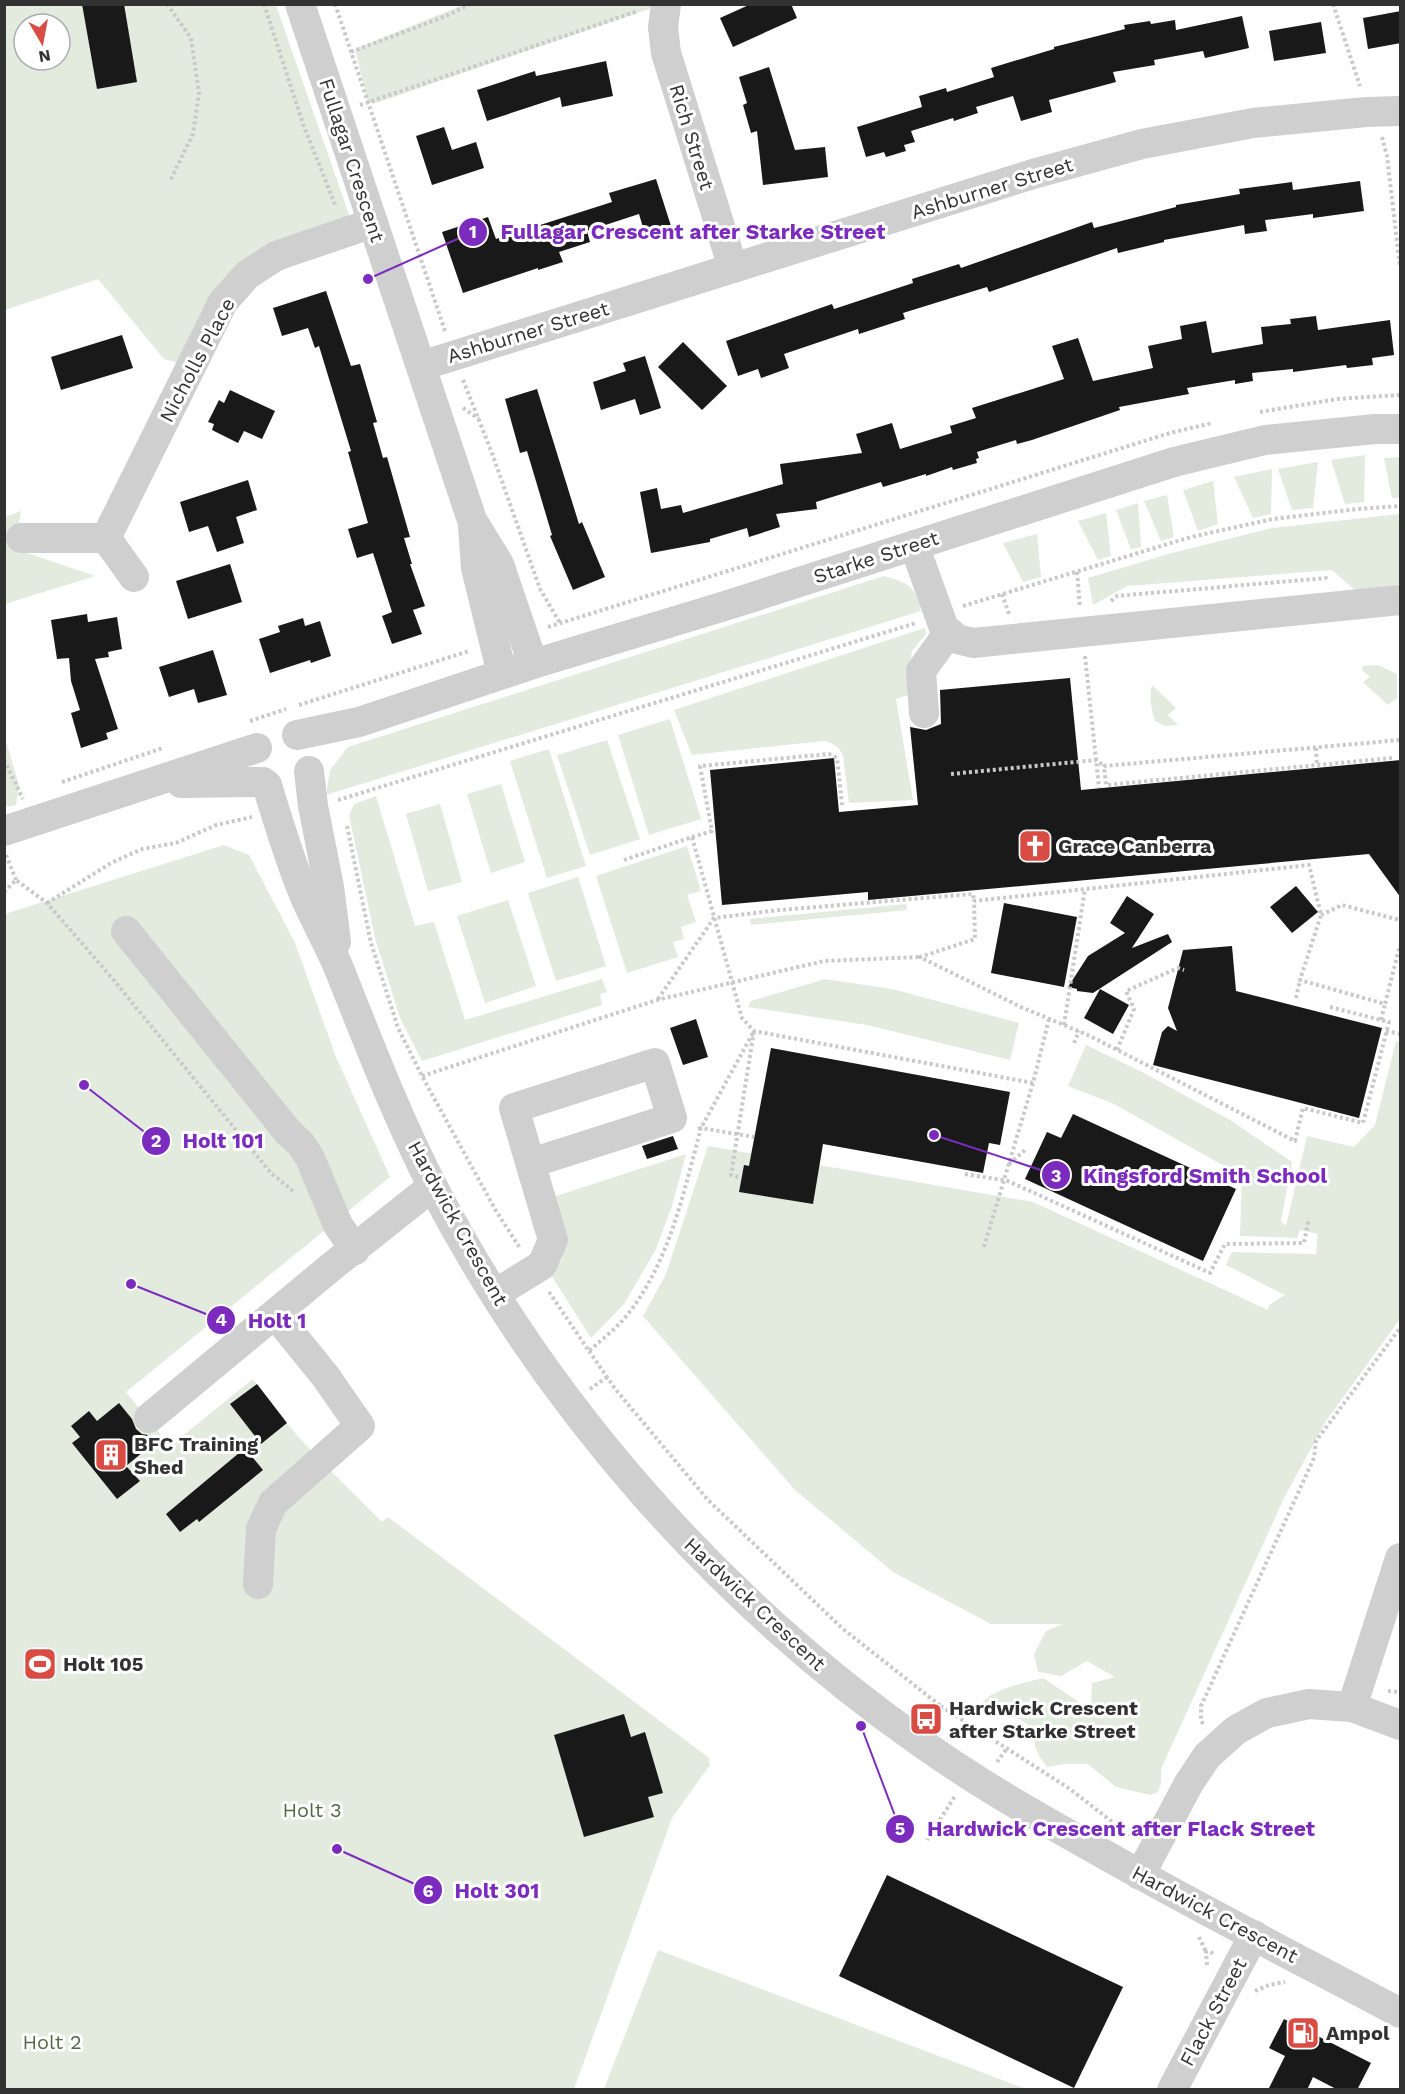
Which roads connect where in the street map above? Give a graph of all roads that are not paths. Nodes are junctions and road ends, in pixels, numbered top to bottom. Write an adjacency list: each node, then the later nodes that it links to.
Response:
1 (300, 4): 4 (street, Fullagar Crescent)
2 (657, 6): 5 (street, Rich Street)
3 (1401, 111): 5 (street, Ashburner Street)
4 (373, 223): 6 (street, Fullagar Crescent); 10 (street, Nicholls Place)
5 (733, 268): 6 (street, Ashburner Street)
6 (421, 366): 8 (street, Fullagar Crescent)
7 (1401, 429): 11 (street, Starke Street)
8 (472, 520): 15 (street, Fullagar Crescent); 16 (street, Fullagar Crescent)
9 (21, 538): 10 (street)
10 (106, 538): 12 (street)
11 (914, 545): 14 (street); 15 (street, Starke Street)
12 (134, 577)
13 (1401, 600): 14 (street)
14 (943, 623): 17 (street)
15 (533, 664): 16 (street, Starke Street)
16 (502, 674): 19 (street, Starke Street)
17 (924, 713)
18 (253, 735): 19 (street); 20 (street); 21 (street)
19 (306, 755): 21 (street); 24 (street, Hardwick Crescent)
20 (154, 784): 21 (street); 22 (street)
21 (265, 784): 24 (street, Hardwick Crescent)
22 (14, 827)
23 (126, 931): 27 (street)
24 (339, 968): 26 (street, Hardwick Crescent)
25 (531, 1163): 25 (street); 28 (street)
26 (433, 1186): 27 (street); 28 (street, Hardwick Crescent)
27 (355, 1250): 29 (street)
28 (495, 1294): 35 (street, Hardwick Crescent)
29 (275, 1314): 30 (street); 32 (street)
30 (149, 1418)
31 (1401, 1558): 33 (street)
32 (258, 1584)
33 (1352, 1707): 34 (street); 35 (street)
34 (1401, 1725)
35 (1139, 1848): 36 (street, Hardwick Crescent)
36 (1254, 1935): 37 (street, Hardwick Crescent); 38 (street, Flack Street)
37 (1401, 2013)
38 (1172, 2090)

